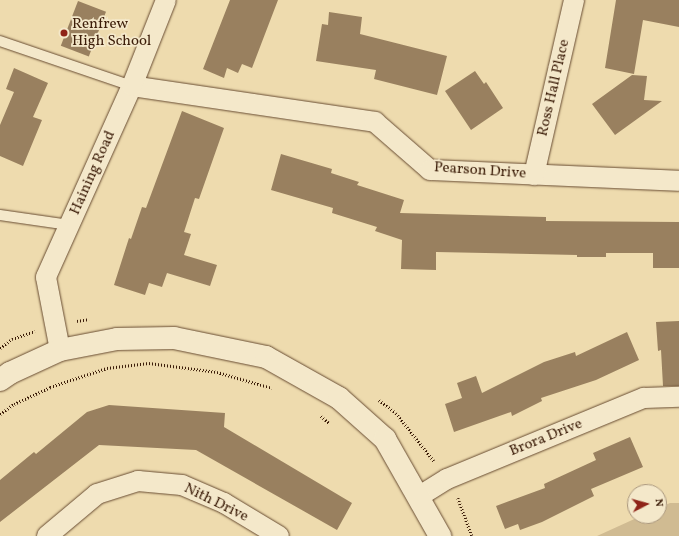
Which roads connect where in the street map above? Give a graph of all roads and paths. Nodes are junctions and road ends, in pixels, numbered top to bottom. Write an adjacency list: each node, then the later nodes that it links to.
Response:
1 (166, 0): 4 (street, Haining Road)
2 (574, 0): 5 (street, Ross Hall Place)
3 (0, 41): 4 (lane)
4 (132, 86): 5 (street, Pearson Drive); 8 (street, Haining Road)
5 (534, 175): 6 (street, Pearson Drive)
6 (679, 181)
7 (0, 215): 8 (lane)
8 (70, 225): 9 (street, Haining Road)
9 (60, 350): 10 (street); 16 (street)
10 (0, 380)
11 (280, 391): 13 (path)
12 (679, 397): 16 (street, Brora Drive)
13 (0, 414)
14 (319, 414): 15 (path)
15 (331, 424)
16 (418, 497): 19 (street)
17 (48, 536): 18 (street, Nith Drive)
18 (279, 536)
19 (440, 536)

